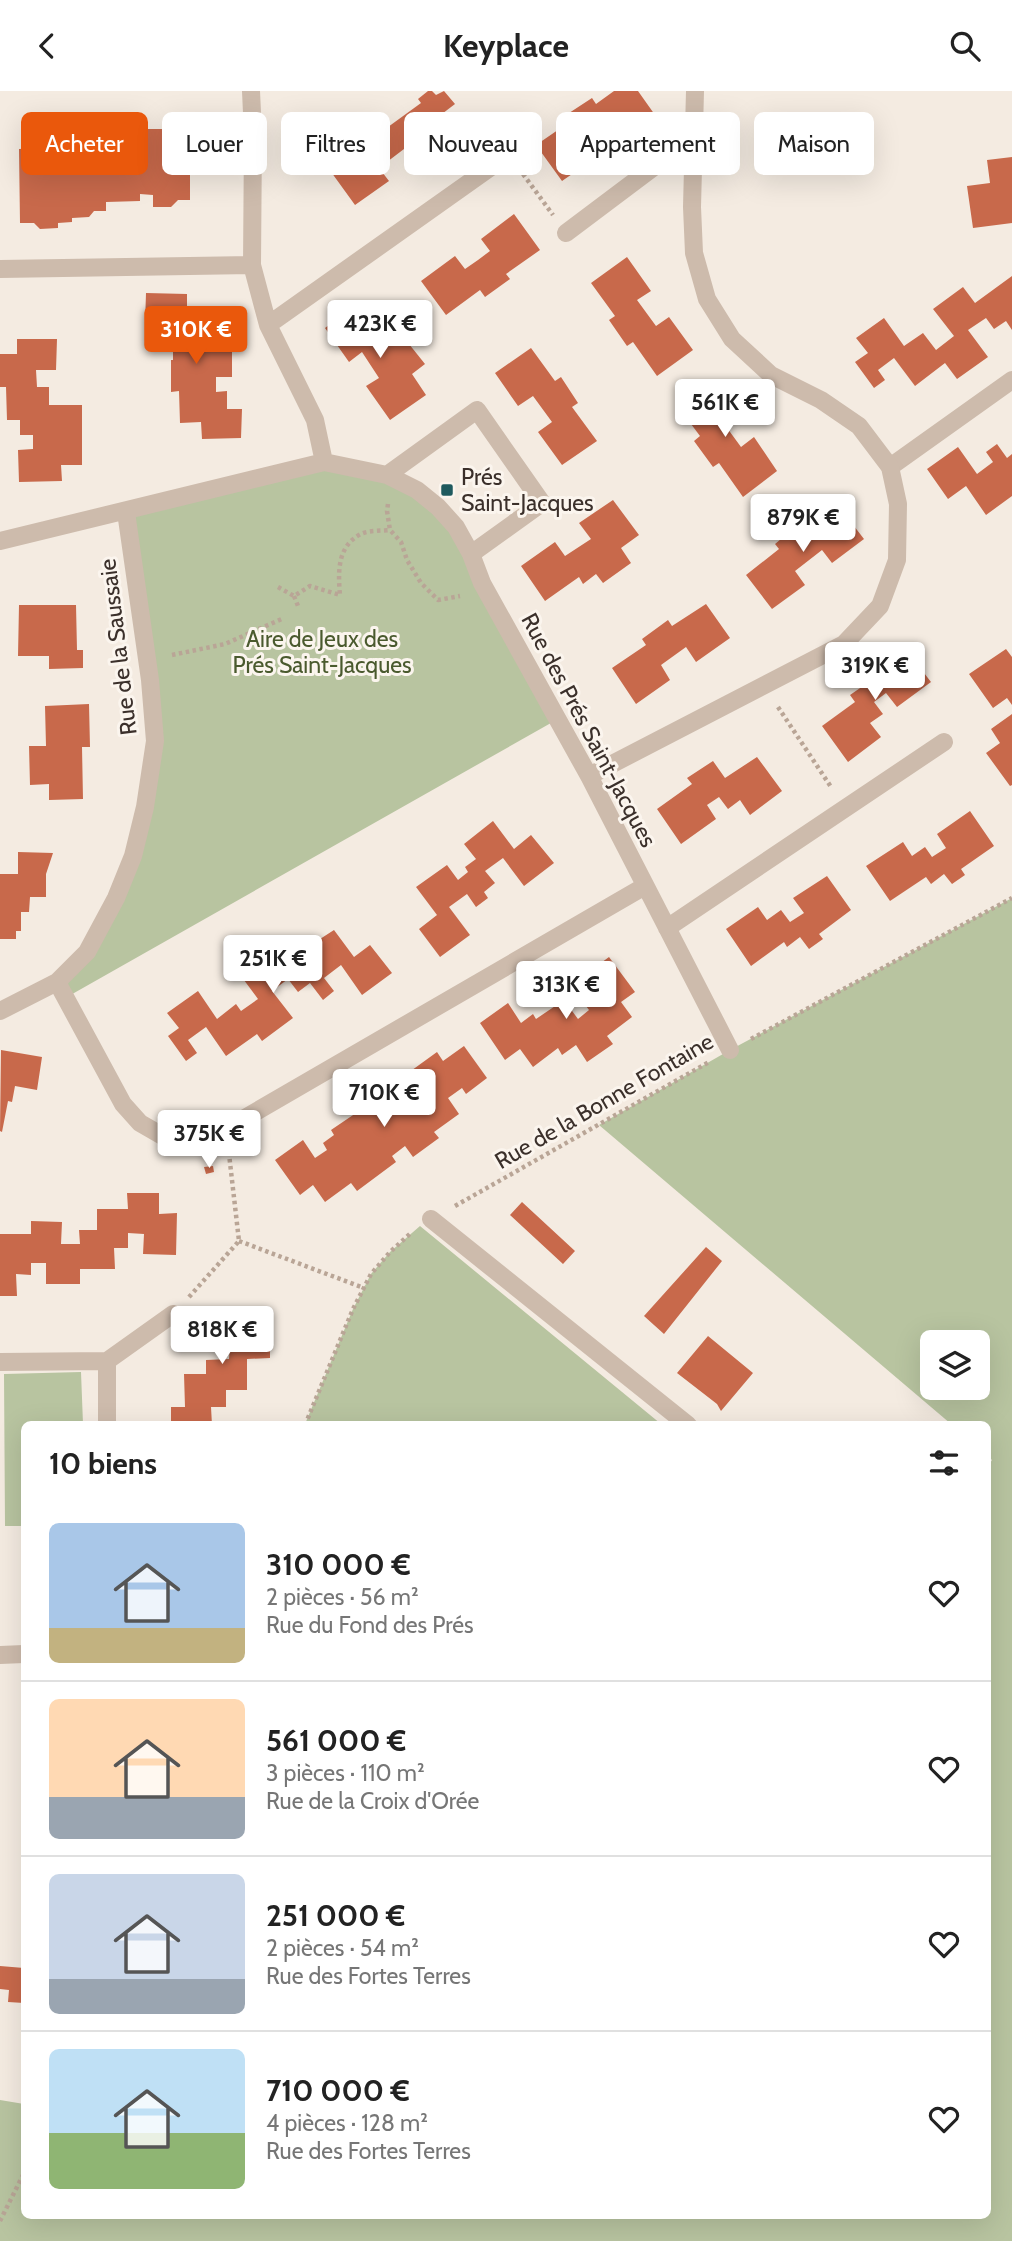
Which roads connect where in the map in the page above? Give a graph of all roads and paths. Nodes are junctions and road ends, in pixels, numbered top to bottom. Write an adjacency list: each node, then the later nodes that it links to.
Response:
1 (251, 91): 9 (street)
2 (695, 91): 3 (street)
3 (695, 112)
4 (480, 175): 11 (street)
5 (523, 175): 8 (path)
6 (643, 175): 8 (street)
7 (693, 175): 14 (street)
8 (566, 233)
9 (252, 265): 10 (street); 11 (street)
10 (0, 269)
11 (268, 325): 13 (street)
12 (1012, 380): 14 (street)
13 (324, 462): 15 (street, Rue des Prés Saint-Jacques); 16 (street, Rue des Prés Saint-Jacques)
14 (890, 467): 26 (street)
15 (392, 478): 17 (path); 19 (street, Rue des Prés Saint-Jacques); 19 (street)
16 (126, 512): 18 (street, Rue des Prés Saint-Jacques); 25 (street, Rue de la Saussaie)
17 (390, 530): 20 (path); 22 (path)
18 (0, 541)
19 (471, 554): 20 (street, Rue des Prés Saint-Jacques)
20 (482, 583): 28 (street, Rue des Prés Saint-Jacques)
21 (278, 587): 22 (path)
22 (294, 596): 23 (path)
23 (298, 606)
24 (284, 618): 25 (path)
25 (147, 659): 33 (street, Rue de la Saussaie)
26 (765, 685): 28 (street); 29 (path)
27 (944, 742): 29 (street)
28 (589, 776): 30 (street, Rue des Prés Saint-Jacques)
29 (846, 808): 32 (street)
30 (645, 886): 32 (street, Rue des Prés Saint-Jacques); 36 (street)
31 (1012, 898): 35 (path, Rue de la Bonne Fontaine)
32 (667, 928): 35 (street, Rue des Prés Saint-Jacques)
33 (57, 982): 34 (street, Rue de la Saussaie); 36 (street)
34 (0, 1011)
35 (730, 1050): 37 (path, Rue de la Bonne Fontaine)
36 (226, 1129): 38 (path)
37 (431, 1219): 39 (path, Rue de la Bonne Fontaine); 45 (street)
38 (239, 1241): 39 (path); 40 (path)
39 (364, 1288): 44 (path, Rue de la Bonne Fontaine)
40 (173, 1314): 41 (street)
41 (107, 1361): 42 (street); 43 (street)
42 (0, 1362)
43 (107, 1421)
44 (307, 1421)
45 (683, 1421)
46 (21, 1654): 47 (street)
47 (0, 1655)
48 (21, 2179): 49 (path)
49 (0, 2221)

